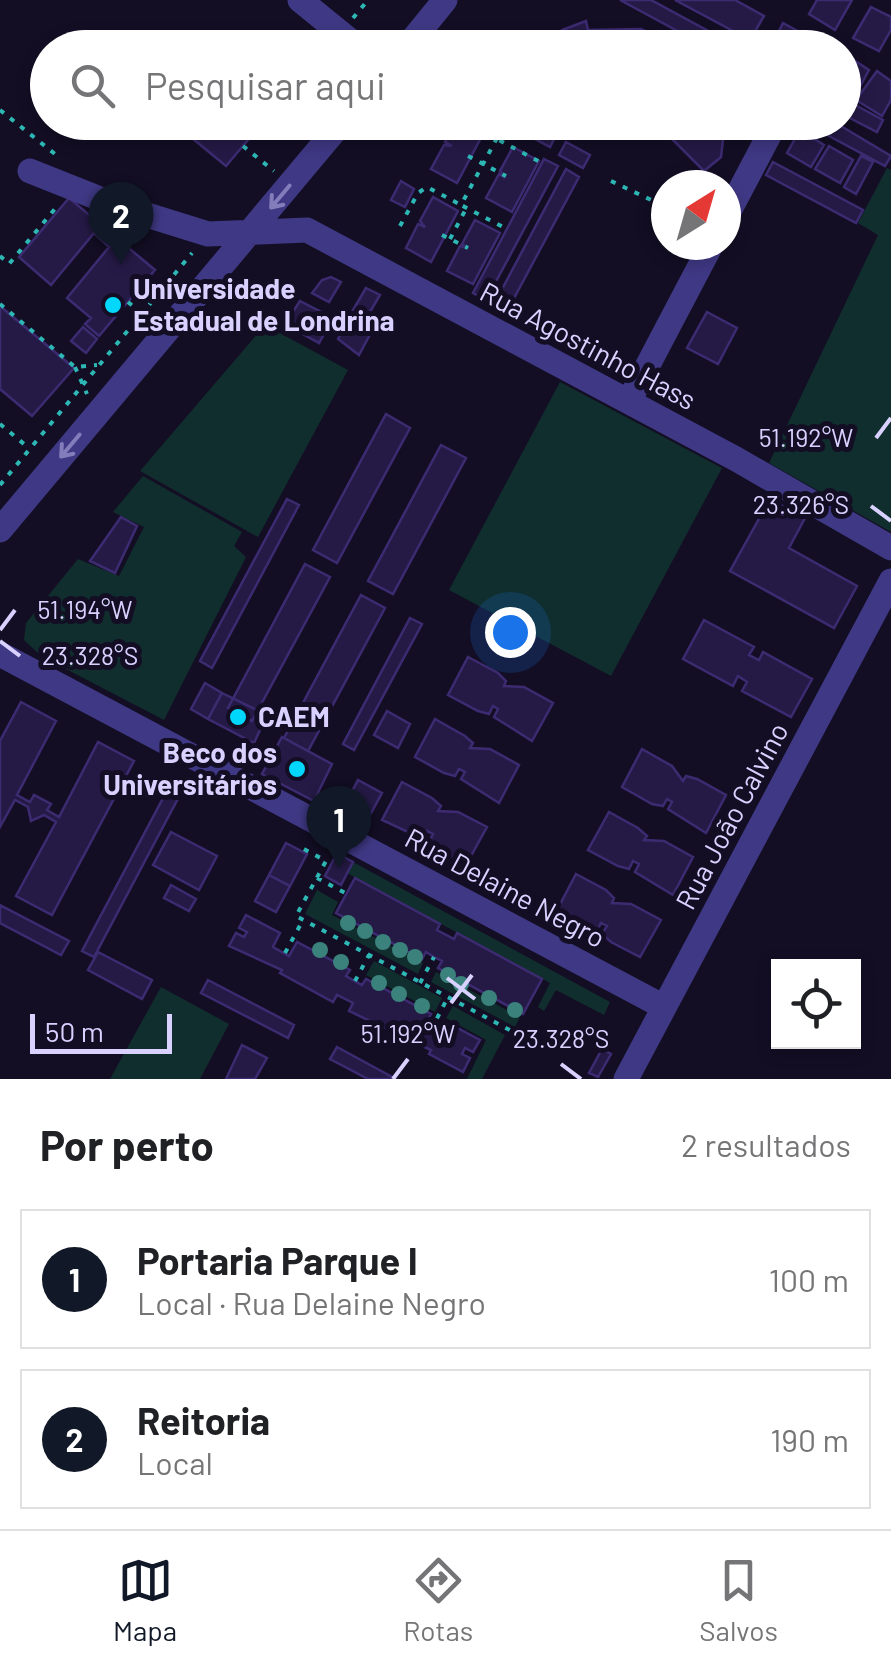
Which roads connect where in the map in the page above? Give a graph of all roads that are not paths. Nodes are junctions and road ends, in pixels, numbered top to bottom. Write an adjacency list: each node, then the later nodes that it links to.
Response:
1 (300, 0): 3 (street)
2 (445, 0): 4 (street)
3 (337, 30)
4 (421, 30)
5 (327, 140): 9 (street, one-way to 9)
6 (767, 140): 8 (street)
7 (30, 171): 9 (street)
8 (741, 188)
9 (248, 234): 11 (street, Rua Agostinho Hass); 12 (street, one-way to 12)
10 (703, 260): 11 (street)
11 (629, 401): 13 (street, Rua Agostinho Hass)
12 (0, 530)
13 (891, 548)
14 (891, 581): 16 (street, Rua João Calvino)
15 (0, 654): 16 (street, Rua Delaine Negro)
16 (664, 1007): 17 (street, Rua João Calvino)
17 (626, 1079)

